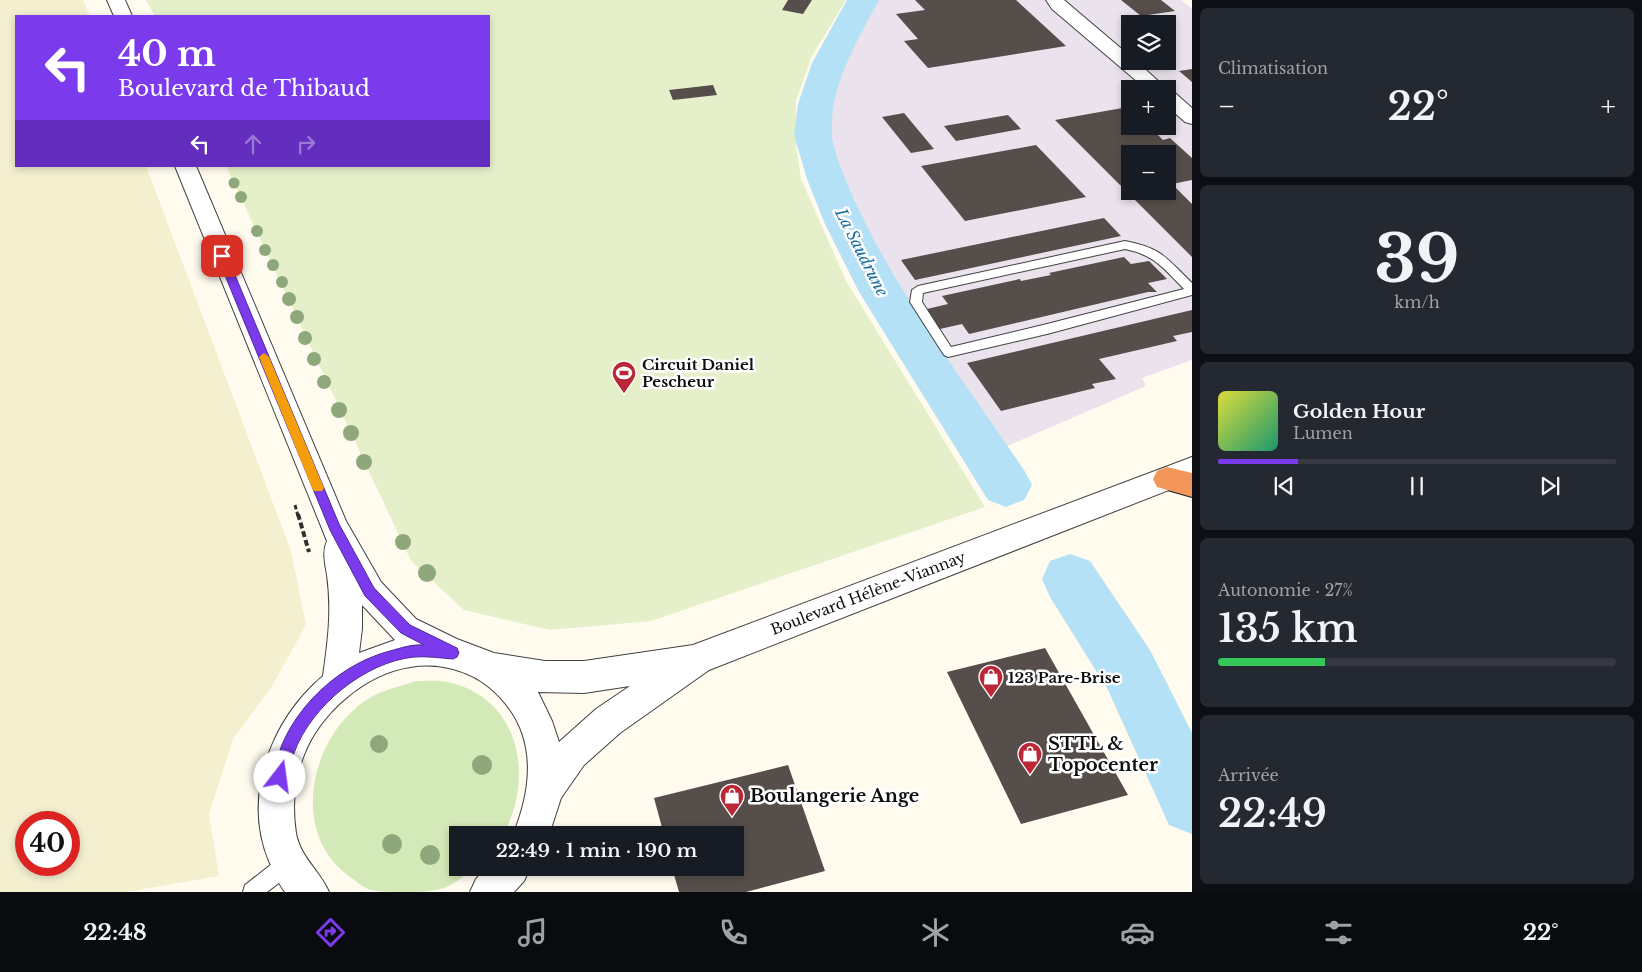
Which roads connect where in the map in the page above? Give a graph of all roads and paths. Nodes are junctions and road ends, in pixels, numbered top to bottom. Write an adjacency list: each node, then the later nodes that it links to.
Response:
1 (116, 0): 3 (street)
2 (1055, 0): 4 (street)
3 (123, 15)
4 (1147, 80)
5 (1176, 104): 6 (street)
6 (1192, 118)
7 (185, 167): 11 (street)
8 (1192, 290): 8 (lane)
9 (1184, 478): 14 (street, Boulevard Hélène-Viannay)
10 (292, 497): 12 (path)
11 (334, 526): 13 (street); 16 (street)
12 (312, 562)
13 (453, 653): 15 (street); 16 (street)
14 (698, 659): 15 (street, Boulevard Hélène-Viannay); 17 (street, Boulevard Hélène-Viannay)
15 (491, 668): 17 (street)
16 (339, 681): 19 (street)
17 (545, 790): 18 (street)
18 (536, 826)
19 (289, 862): 22 (lane); 23 (street)
20 (504, 876): 24 (street)
21 (517, 876): 25 (street)
22 (252, 892)
23 (310, 892)
24 (489, 892)
25 (515, 892)

